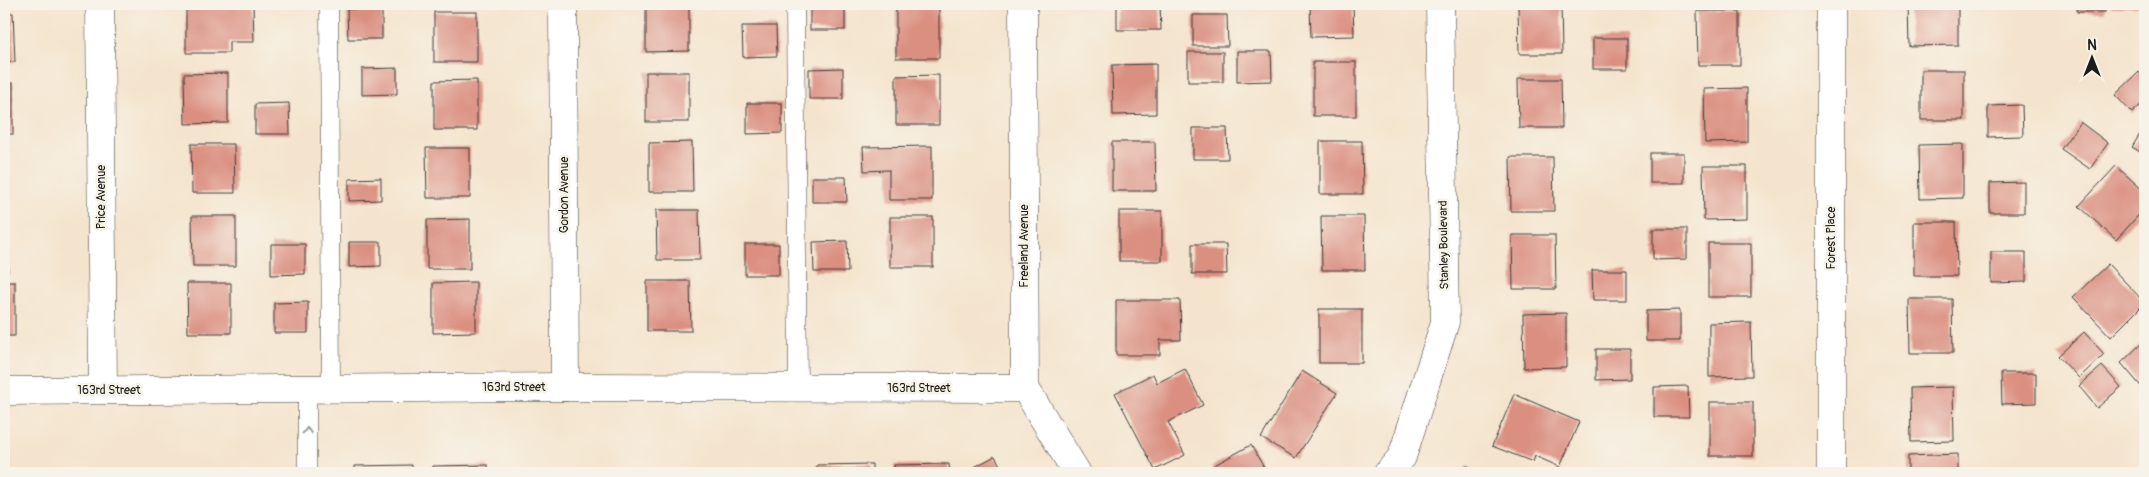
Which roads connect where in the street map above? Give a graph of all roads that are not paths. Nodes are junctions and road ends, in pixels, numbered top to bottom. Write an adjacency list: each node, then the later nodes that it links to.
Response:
1 (100, 4): 12 (street, Price Avenue)
2 (330, 4): 11 (lane)
3 (563, 4): 8 (street, Gordon Avenue)
4 (795, 4): 9 (lane)
5 (1023, 4): 10 (street, Freeland Avenue)
6 (1440, 4): 16 (street, Stanley Boulevard)
7 (1831, 4): 17 (street, Forest Place)
8 (565, 387): 9 (street, 163rd Street); 11 (street, 163rd Street)
9 (798, 388): 10 (street, 163rd Street)
10 (1025, 388): 15 (street)
11 (319, 389): 12 (street, 163rd Street); 14 (lane, one-way to 11)
12 (103, 390): 13 (street, 163rd Street)
13 (4, 391)
14 (307, 473)
15 (1077, 473)
16 (1388, 473)
17 (1831, 473)

